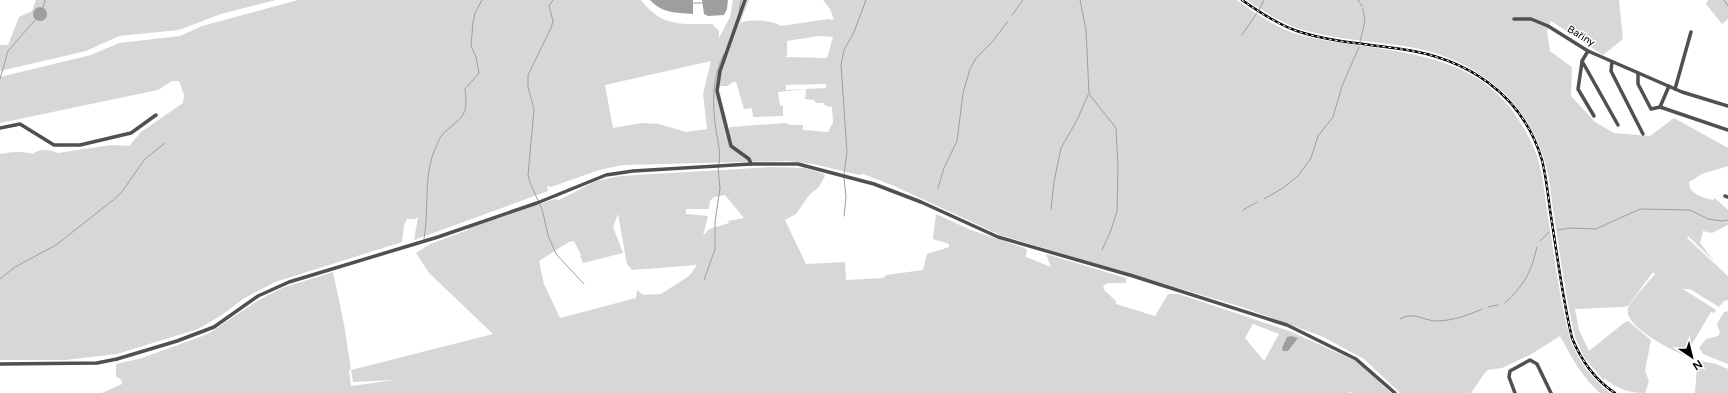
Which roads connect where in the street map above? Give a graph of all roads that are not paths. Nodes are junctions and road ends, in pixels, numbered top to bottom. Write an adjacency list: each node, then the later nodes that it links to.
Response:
1 (745, 0): 18 (street)
2 (1514, 19): 4 (street, Bařiny)
3 (1691, 32): 9 (street)
4 (1588, 51): 5 (street); 6 (street, Bařiny)
5 (1582, 61): 13 (street); 14 (street)
6 (1612, 62): 7 (street, Bařiny); 17 (street)
7 (1638, 73): 8 (street, Bařiny); 11 (street)
8 (1669, 86): 9 (street, Bařiny); 11 (street)
9 (1675, 89): 10 (street, Bařiny)
10 (1728, 106)
11 (1660, 107): 16 (street)
12 (156, 116): 15 (street)
13 (1594, 116)
14 (1618, 125)
15 (0, 128)
16 (1728, 130)
17 (1643, 134)
18 (751, 164): 19 (street); 20 (street)
19 (0, 364)
20 (1395, 393)
21 (1515, 393): 22 (street)
22 (1551, 393)

